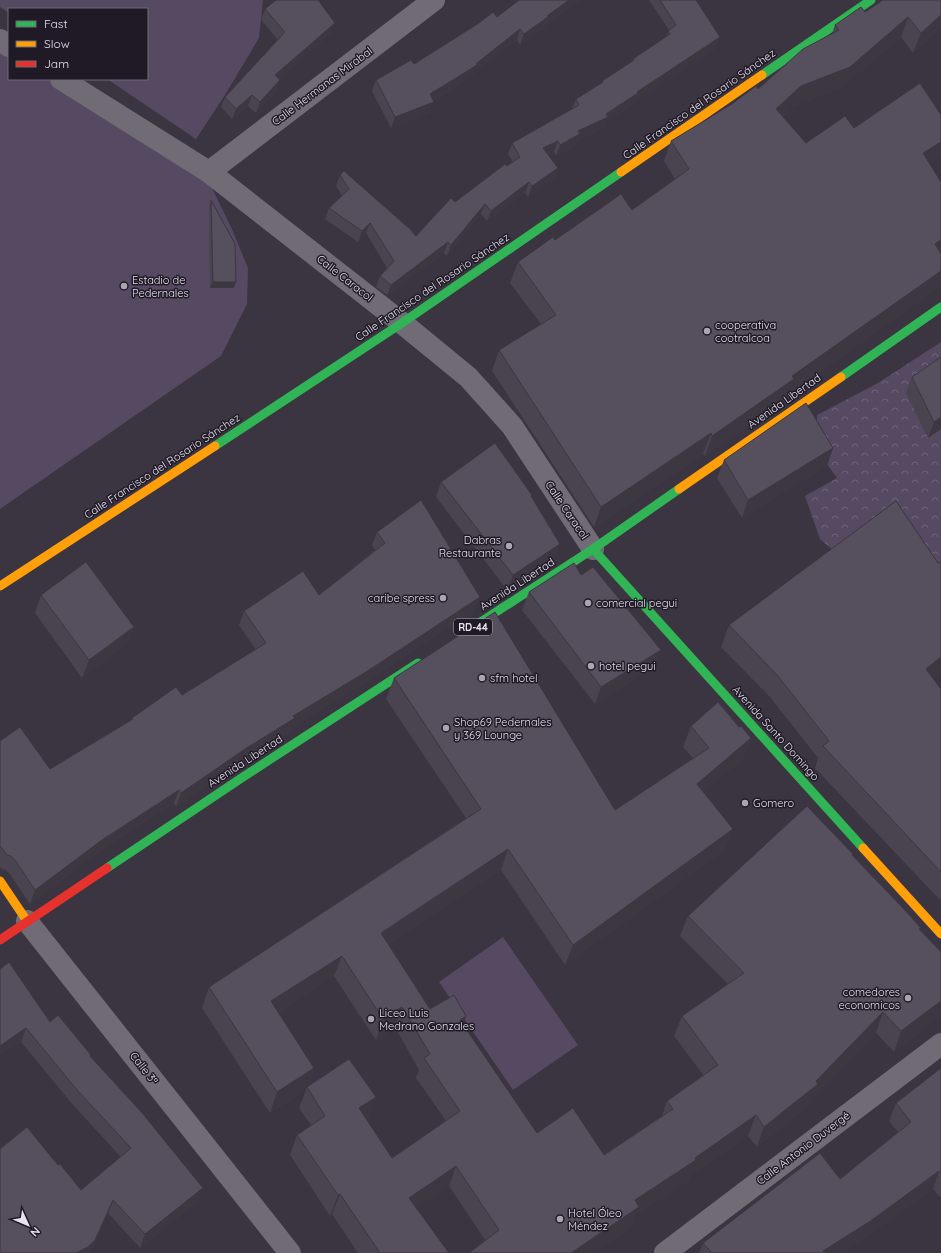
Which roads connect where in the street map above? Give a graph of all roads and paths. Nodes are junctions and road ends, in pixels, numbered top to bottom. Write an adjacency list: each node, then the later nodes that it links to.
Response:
1 (434, 0): 4 (street, Calle Hermanas Mirabal)
2 (871, 0): 6 (main road, Calle Francisco del Rosario Sánchez)
3 (63, 80): 4 (street, Calle Caracol)
4 (209, 172): 6 (street, Calle Caracol)
5 (941, 307): 7 (main road, Avenida Libertad / RD-44)
6 (402, 323): 7 (street, Calle Caracol); 8 (main road, Calle Francisco del Rosario Sánchez)
7 (594, 549): 9 (main road, Avenida Libertad / RD-44); 13 (main road, Avenida Santo Domingo)
8 (0, 586)
9 (461, 635)
10 (428, 656): 12 (main road, Avenida Libertad)
11 (0, 881): 12 (main road, Calle 3ª)
12 (27, 921): 14 (main road, Avenida Libertad); 16 (street, Calle 3ª)
13 (941, 934)
14 (0, 940)
15 (941, 1044): 17 (street, Calle Antonio Duvergé)
16 (290, 1253)
17 (665, 1253)

